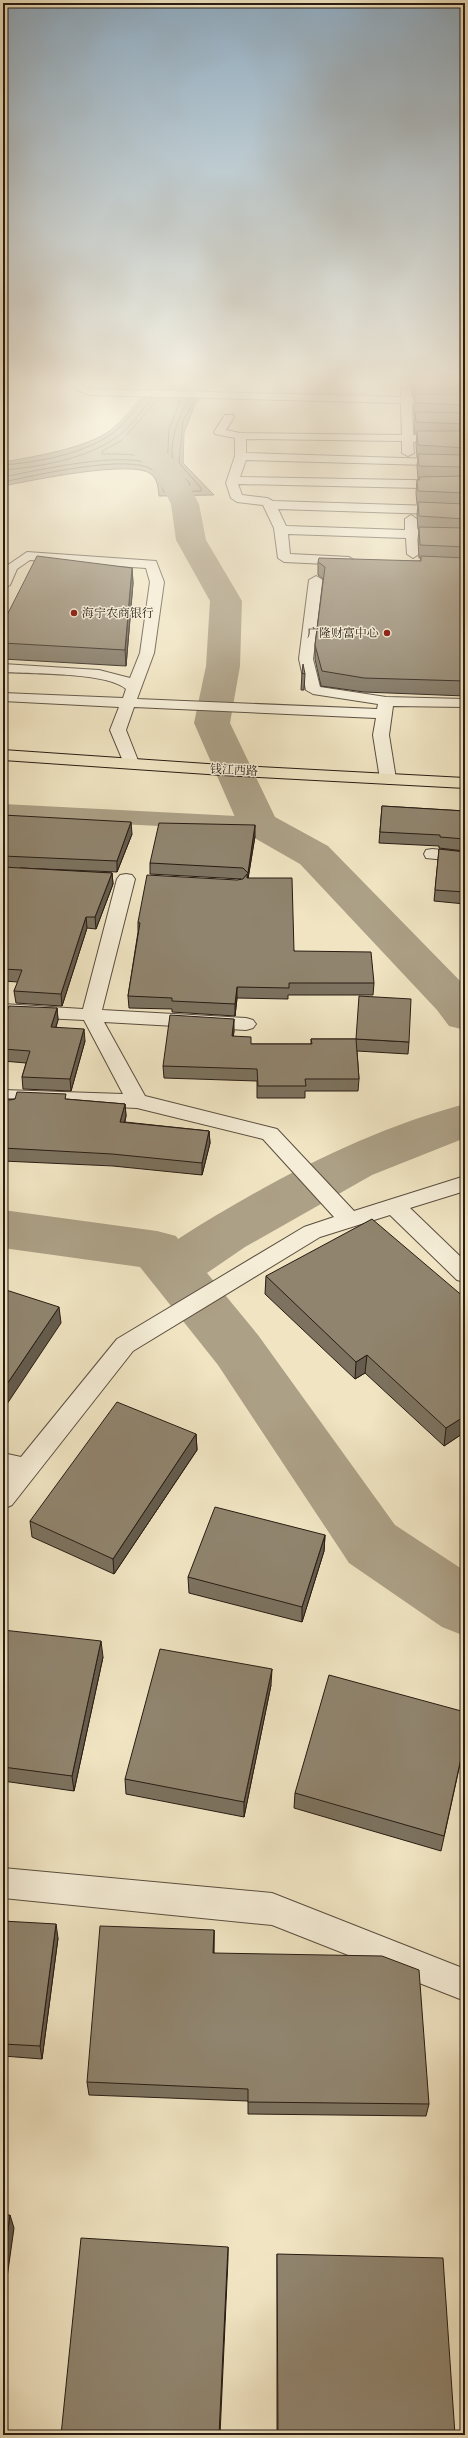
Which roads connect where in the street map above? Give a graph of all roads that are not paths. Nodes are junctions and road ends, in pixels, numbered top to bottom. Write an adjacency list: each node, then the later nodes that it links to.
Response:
1 (235, 494): 3 (street)
2 (410, 494): 4 (street)
3 (270, 505): 4 (street); 6 (street)
4 (411, 509): 5 (street); 7 (street)
5 (465, 510)
6 (282, 530): 7 (street); 11 (street)
7 (412, 534): 8 (street); 12 (street)
8 (465, 536)
9 (3, 556): 10 (street)
10 (27, 556): 13 (street); 17 (street)
11 (363, 561)
12 (402, 563)
13 (7, 567): 15 (street)
14 (316, 580): 20 (street)
15 (3, 584)
16 (3, 668): 17 (street)
17 (131, 695): 18 (street); 20 (street); 22 (street)
18 (3, 697)
19 (465, 703): 20 (street)
20 (385, 708): 23 (street)
21 (3, 755): 22 (main road, 钱江西路)
22 (131, 763): 23 (main road, 钱江西路)
23 (388, 779): 24 (main road, 钱江西路)
24 (465, 783)
25 (432, 854): 26 (street)
26 (465, 857)
27 (126, 879): 29 (street)
28 (3, 1010): 29 (street)
29 (91, 1015): 30 (street); 32 (street)
30 (246, 1024)
31 (3, 1096): 32 (street)
32 (137, 1101): 35 (street)
33 (465, 1183): 34 (street)
34 (394, 1206): 35 (street); 36 (street)
35 (349, 1219): 37 (street)
36 (465, 1274)
37 (14, 1466): 38 (street)
38 (3, 1498)
39 (3, 1883): 40 (street)
40 (465, 1985)

